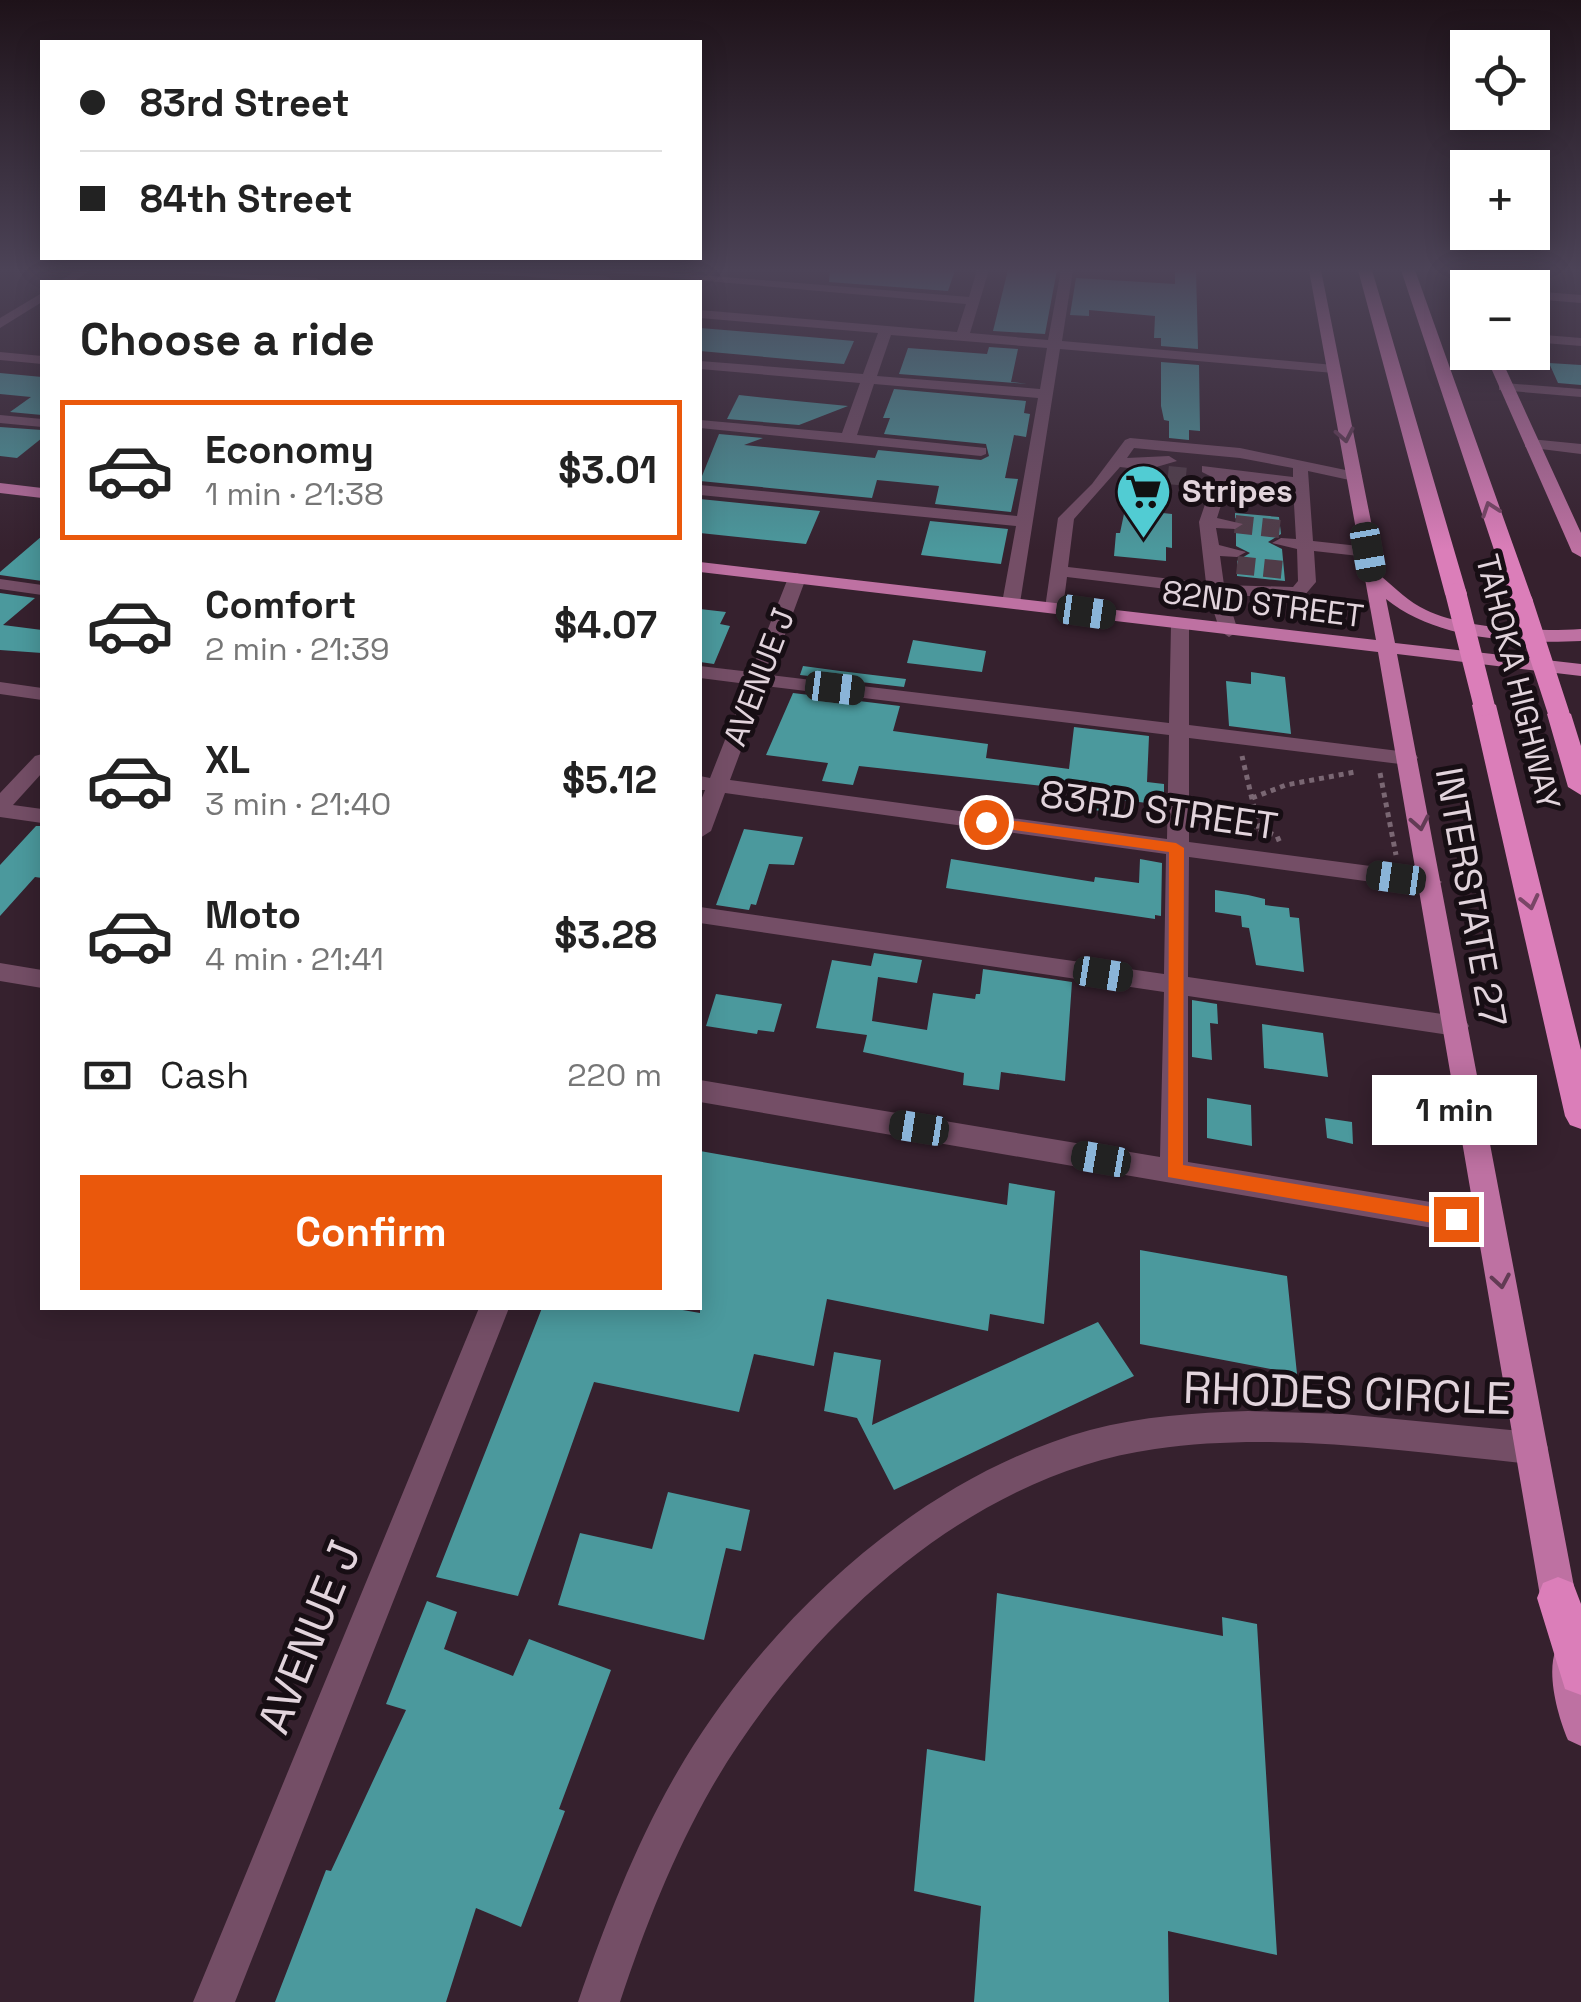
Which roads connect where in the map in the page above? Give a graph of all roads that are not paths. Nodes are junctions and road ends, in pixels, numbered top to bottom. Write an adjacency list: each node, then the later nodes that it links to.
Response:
1 (873, 363): 10 (street)
2 (1052, 363): 13 (street)
3 (1272, 363): 8 (street)
4 (1333, 363): 8 (main road, INTERSTATE 27)
5 (1391, 363): 71 (highway, TAHOKA HIGHWAY, one-way to 71, bridge)
6 (1440, 363): 59 (highway, TAHOKA HIGHWAY, one-way to 6, bridge)
7 (702, 364): 10 (street)
8 (1334, 369): 26 (main road, INTERSTATE 27, one-way to 26)
9 (1498, 370): 11 (main road)
10 (867, 380): 13 (street); 17 (street)
11 (1504, 386): 12 (street); 18 (main road)
12 (1581, 393)
13 (1046, 394): 32 (street)
14 (0, 419): 15 (street)
15 (40, 423)
16 (702, 424): 17 (street)
17 (848, 438): 20 (street)
18 (1530, 444): 19 (street); 30 (main road)
19 (1581, 449)
20 (980, 451)
21 (1116, 462): 22 (street); 25 (street); 38 (street)
22 (1168, 468)
23 (1189, 470): 24 (street)
24 (1217, 474): 25 (street); 33 (street)
25 (1300, 474): 26 (street); 34 (street)
26 (1354, 476): 35 (main road, INTERSTATE 27)
27 (0, 488): 29 (main road)
28 (702, 490): 32 (street)
29 (40, 492)
30 (1562, 512): 31 (street); 36 (main road)
31 (1581, 514)
32 (1023, 522): 44 (street)
33 (1210, 543): 33 (street); 43 (street)
34 (1305, 552): 34 (street); 35 (street); 43 (street)
35 (1368, 552): 40 (main road, INTERSTATE 27)
36 (1581, 552)
37 (702, 567): 39 (main road, 82ND STREET)
38 (1058, 570): 43 (street); 45 (street)
39 (797, 578): 44 (main road, 82ND STREET); 52 (street, AVENUE J)
40 (1372, 578): 48 (main road); 49 (main road, INTERSTATE 27)
41 (0, 584): 42 (street)
42 (40, 590)
43 (1216, 590): 47 (street)
44 (1011, 603): 45 (main road, 82ND STREET)
45 (1054, 608): 46 (main road, 82ND STREET)
46 (1180, 625): 47 (main road, 82ND STREET); 55 (street)
47 (1230, 631): 49 (main road, 82ND STREET)
48 (1581, 635)
49 (1387, 649): 50 (main road, 82ND STREET); 56 (main road, INTERSTATE 27)
50 (1581, 670)
51 (702, 672): 52 (street)
52 (759, 679): 55 (street); 58 (street, AVENUE J)
53 (0, 688): 54 (street)
54 (40, 694)
55 (1177, 730): 56 (street); 63 (street)
56 (1408, 758): 64 (main road, INTERSTATE 27, one-way to 64)
57 (40, 763): 60 (street)
58 (709, 784): 62 (street, AVENUE J); 63 (street, 83RD STREET)
59 (1581, 786)
60 (0, 808): 61 (street)
61 (40, 816)
62 (702, 821)
63 (1176, 848): 64 (street, 83RD STREET); 68 (street)
64 (1431, 882): 69 (main road, INTERSTATE 27)
65 (702, 915): 68 (street)
66 (0, 972): 67 (street)
67 (40, 980)
68 (1176, 985): 69 (street); 72 (street)
69 (1456, 1026): 73 (main road, INTERSTATE 27)
70 (702, 1091): 72 (street)
71 (1581, 1116)
72 (1174, 1172): 73 (street)
73 (1491, 1225): 75 (main road, INTERSTATE 27, one-way to 75)
74 (493, 1310): 79 (street, AVENUE J)
75 (1532, 1448): 76 (main road, INTERSTATE 27); 80 (street, RHODES CIRCLE)
76 (1558, 1598): 77 (highway); 78 (main road)
77 (1581, 1673)
78 (1581, 1727)
79 (214, 2002)
80 (599, 2002)

